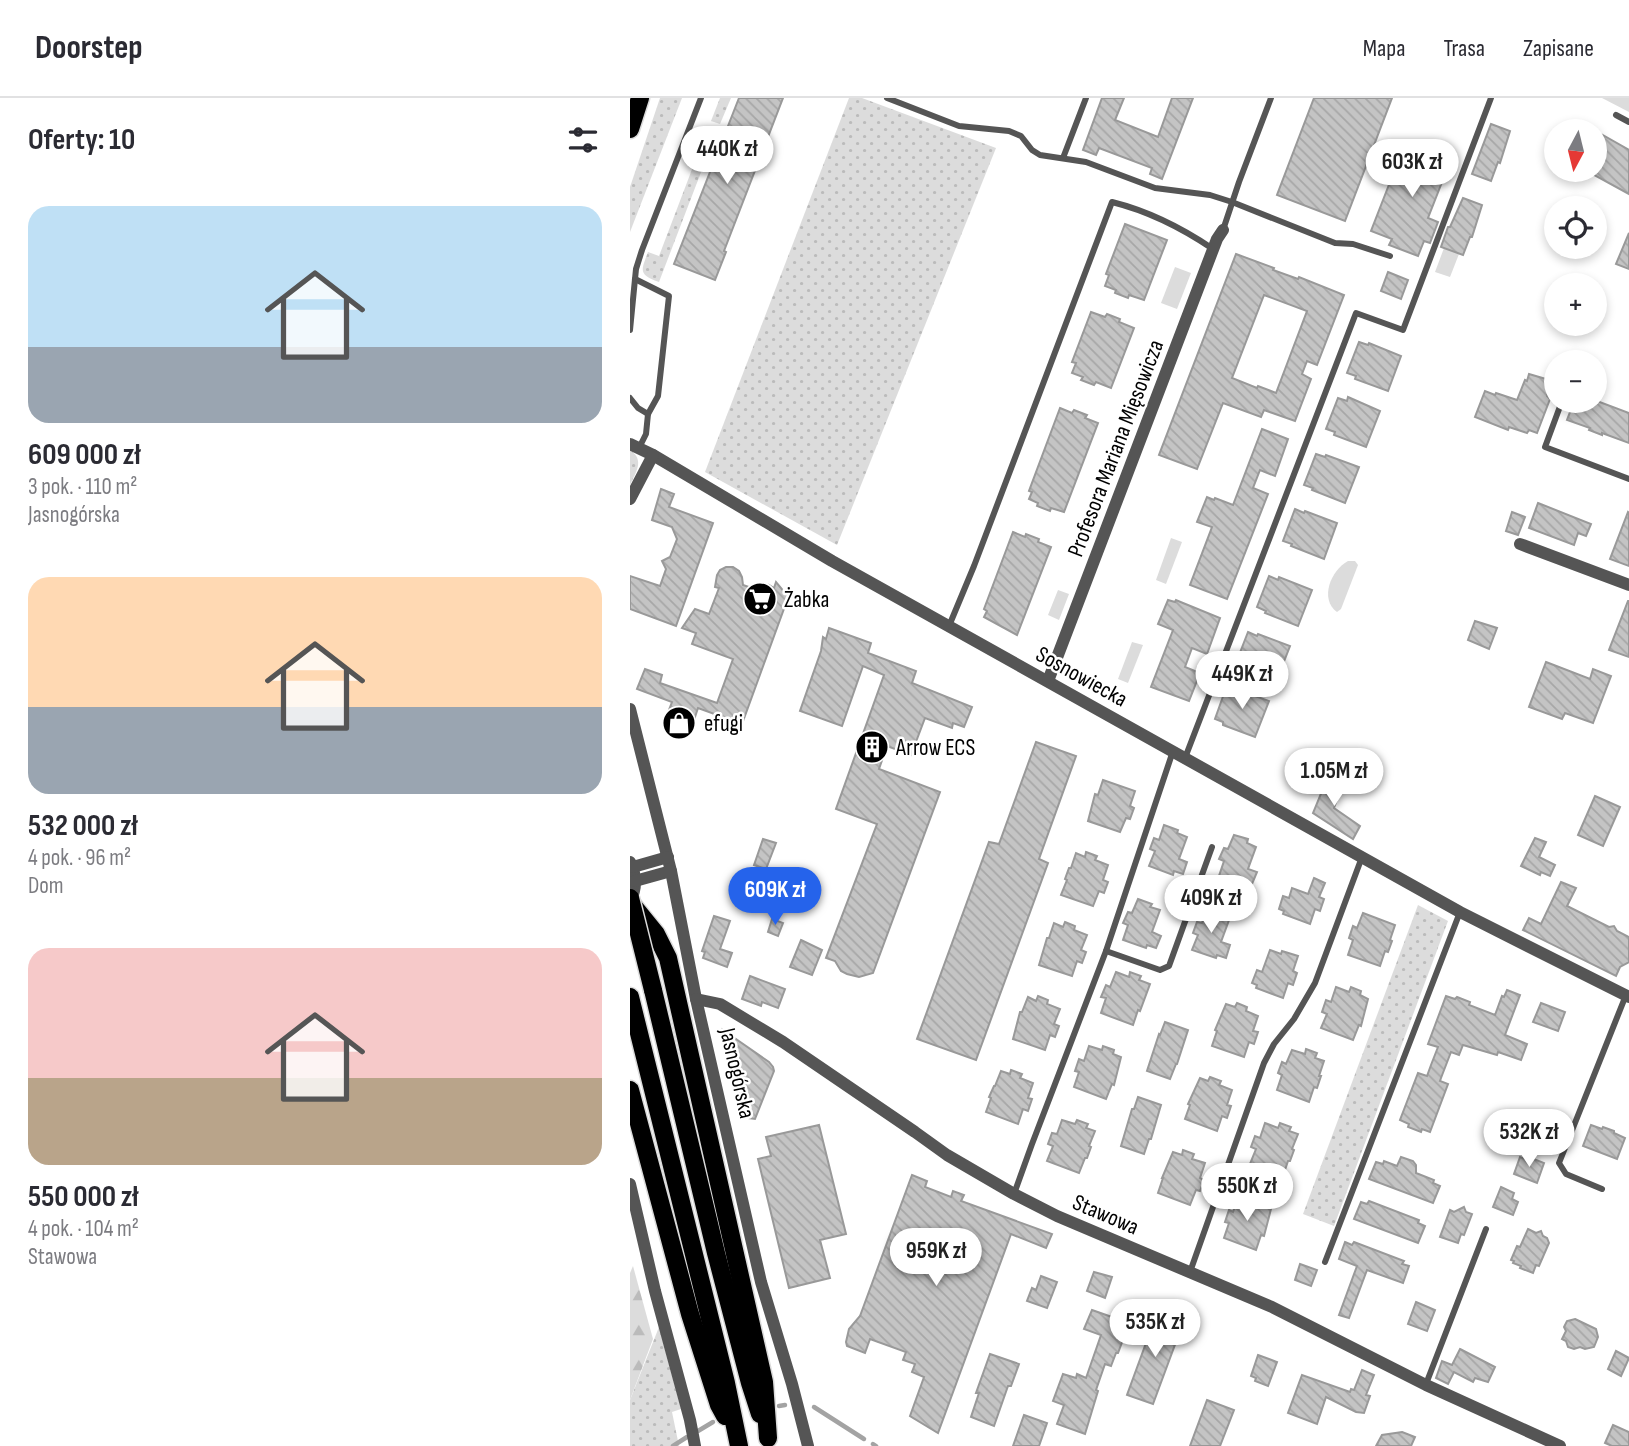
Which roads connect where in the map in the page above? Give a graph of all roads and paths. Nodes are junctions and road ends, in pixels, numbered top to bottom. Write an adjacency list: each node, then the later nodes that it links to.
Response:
1 (640, 98): 9 (main road)
2 (701, 98): 15 (lane)
3 (887, 98): 10 (lane)
4 (1086, 98): 10 (lane)
5 (1271, 98): 11 (lane)
6 (1491, 98): 29 (lane)
7 (1616, 116): 8 (lane)
8 (1629, 122)
9 (630, 129)
10 (1063, 158): 11 (lane)
11 (1232, 202): 12 (lane); 14 (lane)
12 (1223, 230): 13 (street, Profesora Mariana Mięsowicza)
13 (1213, 249): 26 (lane); 27 (street, Profesora Mariana Mięsowicza)
14 (1390, 256)
15 (635, 279): 16 (lane); 19 (lane)
16 (630, 330)
17 (630, 398): 19 (lane)
18 (1558, 413): 22 (lane)
19 (648, 414): 20 (lane)
20 (634, 446): 21 (street, Sosnowiecka)
21 (653, 455): 23 (street); 26 (street, Sosnowiecka)
22 (1629, 480)
23 (630, 499)
24 (1520, 544): 25 (street)
25 (1629, 585)
26 (949, 626): 27 (street, Sosnowiecka)
27 (1048, 681): 29 (street, Sosnowiecka)
28 (630, 709): 31 (street, Jasnogórska)
29 (1179, 755): 32 (street, Sosnowiecka); 37 (lane)
30 (1212, 847): 37 (lane)
31 (668, 857): 33 (street); 34 (street, Jasnogórska)
32 (1362, 857): 36 (street, Sosnowiecka); 47 (lane)
33 (631, 865): 35 (street)
34 (671, 871): 35 (street); 40 (street, Jasnogórska)
35 (631, 896): 49 (main road, bridge); 49 (main road)
36 (1460, 912): 38 (street, Sosnowiecka); 46 (lane)
37 (1106, 951): 44 (lane)
38 (1628, 996): 43 (lane)
39 (630, 997): 50 (main road)
40 (696, 999): 44 (street, Stawowa); 52 (street, Jasnogórska)
41 (630, 1090): 50 (main road)
42 (630, 1184): 51 (street)
43 (1602, 1189)
44 (1014, 1194): 47 (street, Stawowa)
45 (1486, 1230): 48 (lane)
46 (1325, 1262)
47 (1190, 1272): 48 (street, Stawowa)
48 (1426, 1385): 53 (street, Stawowa)
49 (769, 1442)
50 (738, 1445)
51 (695, 1446)
52 (808, 1446)
53 (1560, 1446)

